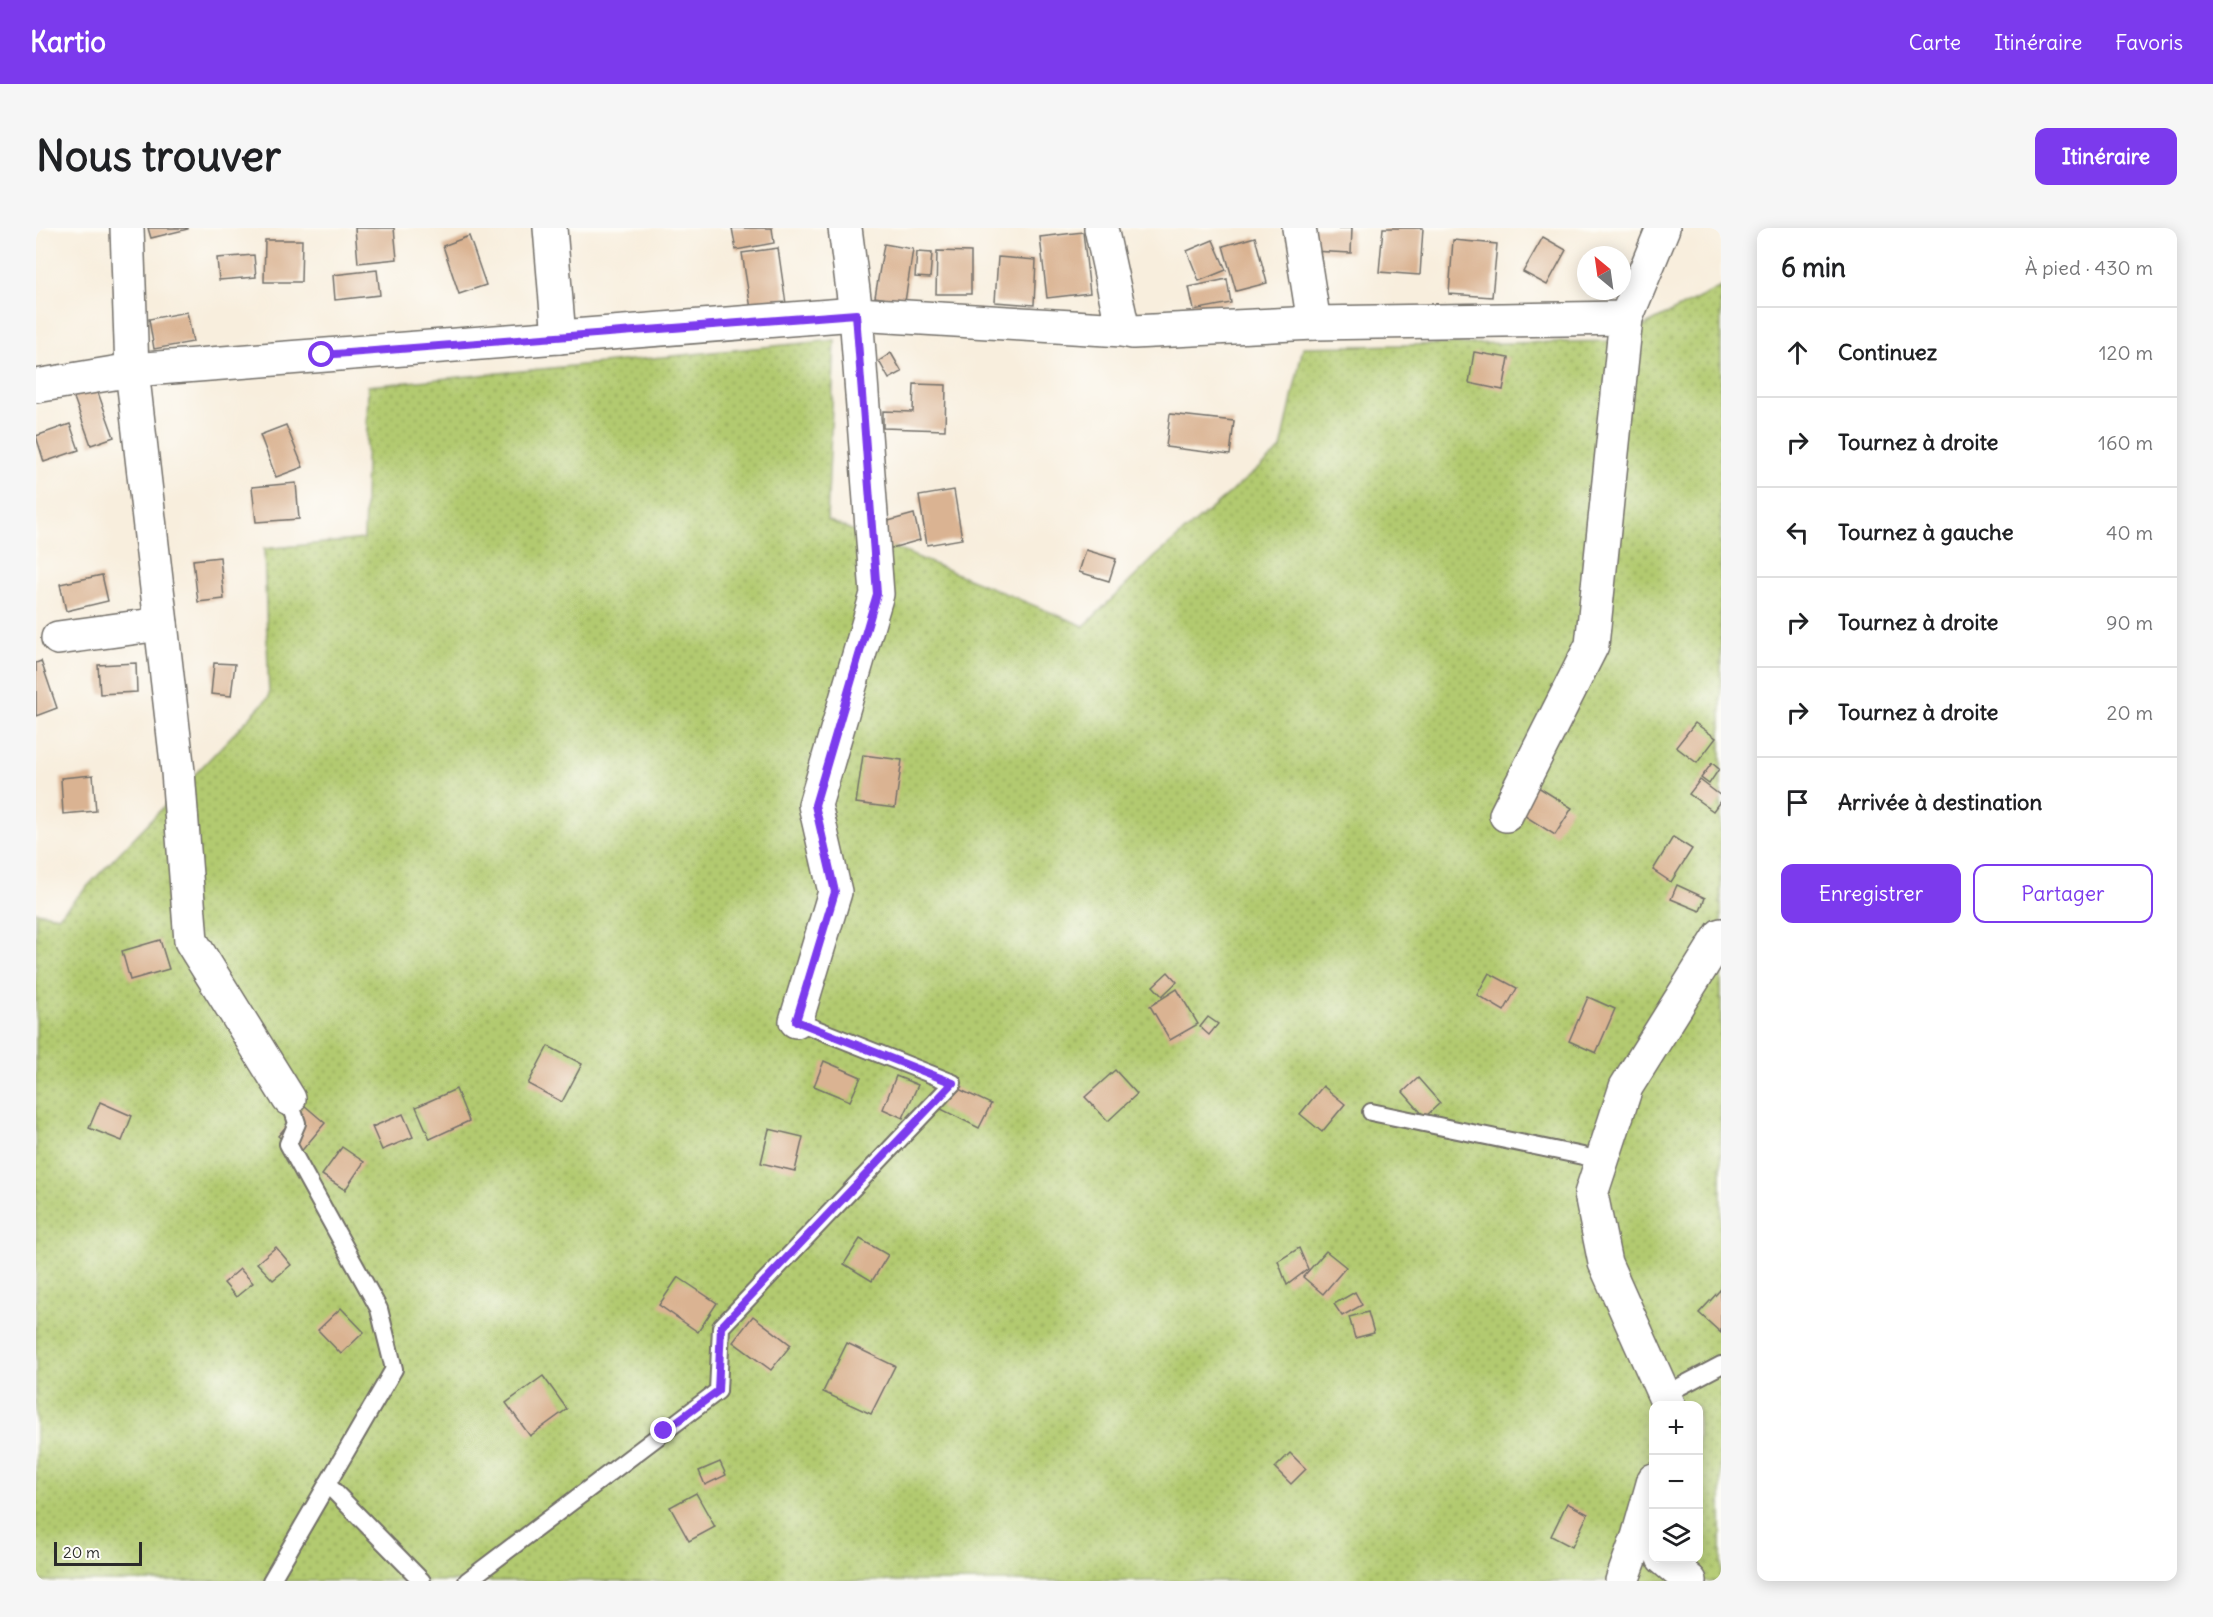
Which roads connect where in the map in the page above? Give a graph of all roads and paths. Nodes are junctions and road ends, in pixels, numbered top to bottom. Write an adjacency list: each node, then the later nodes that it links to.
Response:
1 (127, 228): 12 (street)
2 (550, 228): 11 (street)
3 (845, 228): 7 (street)
4 (1101, 228): 10 (street)
5 (1299, 228): 9 (street)
6 (1663, 228): 8 (street)
7 (856, 314): 10 (street); 11 (street); 18 (street)
8 (1626, 318): 9 (street); 16 (street)
9 (1314, 323): 10 (street)
10 (1124, 330)
11 (559, 337): 12 (street)
12 (132, 370): 13 (street); 14 (street)
13 (36, 386)
14 (161, 624): 15 (street); 19 (street)
15 (58, 638)
16 (1506, 815)
17 (1721, 935): 21 (street)
18 (796, 1021): 30 (lane)
19 (289, 1099): 24 (lane)
20 (1371, 1112): 21 (lane)
21 (1602, 1160): 23 (street)
22 (1721, 1365): 23 (lane)
23 (1667, 1400)
24 (327, 1484): 28 (lane); 29 (lane)
25 (1650, 1509): 26 (street)
26 (1646, 1544): 31 (street)
27 (1669, 1563): 32 (street)
28 (271, 1581)
29 (422, 1581)
30 (467, 1581)
31 (1622, 1581)
32 (1690, 1581)

